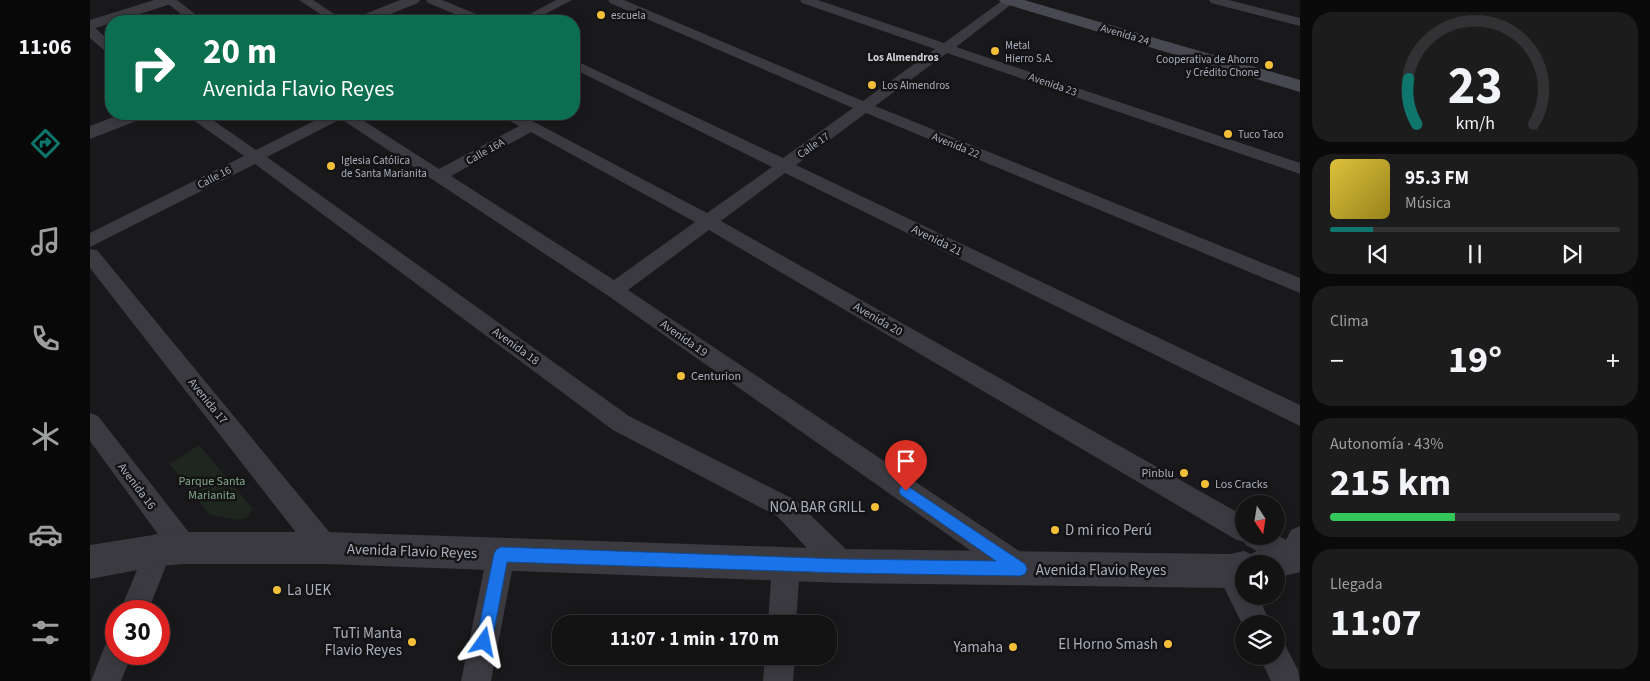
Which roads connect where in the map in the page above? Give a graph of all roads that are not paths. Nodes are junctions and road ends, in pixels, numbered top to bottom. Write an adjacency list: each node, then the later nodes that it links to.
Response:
1 (169, 0): 10 (street); 11 (street)
2 (305, 0): 12 (street)
3 (413, 0): 13 (street)
4 (432, 0): 14 (street)
5 (566, 0): 15 (street)
6 (614, 0): 24 (street, Avenida 22)
7 (806, 0): 21 (street, Avenida 23)
8 (1009, 0): 21 (street, Calle 17); 23 (main road, Avenida 24)
9 (1215, 0): 17 (street)
10 (122, 15)
11 (190, 15)
12 (329, 15)
13 (375, 15)
14 (468, 15)
15 (535, 15)
16 (105, 20): 18 (street)
17 (1300, 22)
18 (90, 25)
19 (90, 31): 20 (street)
20 (105, 44)
21 (947, 48): 24 (street, Calle 17); 34 (street, Avenida 23)
22 (580, 67): 33 (street, Avenida 21)
23 (1300, 86)
24 (866, 108): 33 (street, Calle 17); 39 (street, Avenida 22)
25 (123, 120): 31 (street)
26 (203, 120): 32 (street, Avenida 18)
27 (329, 120): 32 (street, Calle 16)
28 (350, 120): 35 (street, Avenida 19)
29 (519, 120): 30 (street, Avenida 20)
30 (530, 126): 35 (street, Calle 16A); 36 (street, Avenida 20)
31 (90, 134)
32 (255, 156): 37 (street, Calle 16); 51 (street, Avenida 18)
33 (784, 166): 36 (street, Calle 17); 41 (street, Avenida 21)
34 (1300, 170)
35 (439, 176): 40 (street, Avenida 19)
36 (708, 221): 40 (street, Calle 17); 43 (street, Avenida 20)
37 (90, 241)
38 (90, 255): 45 (street, Avenida 17)
39 (1300, 286)
40 (614, 290): 52 (street, Avenida 19)
41 (1300, 416)
42 (90, 423): 46 (street, Avenida 16)
43 (1235, 525)
44 (1272, 545): 48 (street)
45 (325, 548): 46 (street, Avenida Flavio Reyes); 47 (street, Avenida Flavio Reyes)
46 (172, 549): 49 (street, Avenida Flavio Reyes); 54 (street)
47 (501, 554): 50 (street, Avenida Flavio Reyes); 60 (street)
48 (1289, 554)
49 (90, 562)
50 (786, 564): 51 (street, Avenida Flavio Reyes); 55 (street)
51 (843, 566): 52 (street, Avenida Flavio Reyes)
52 (1020, 569): 53 (street, Avenida Flavio Reyes)
53 (1235, 569)
54 (141, 600)
55 (783, 615)
56 (113, 665): 59 (street)
57 (779, 665): 61 (street)
58 (1279, 665): 62 (street)
59 (106, 681)
60 (476, 681)
61 (778, 681)
62 (1287, 681)

